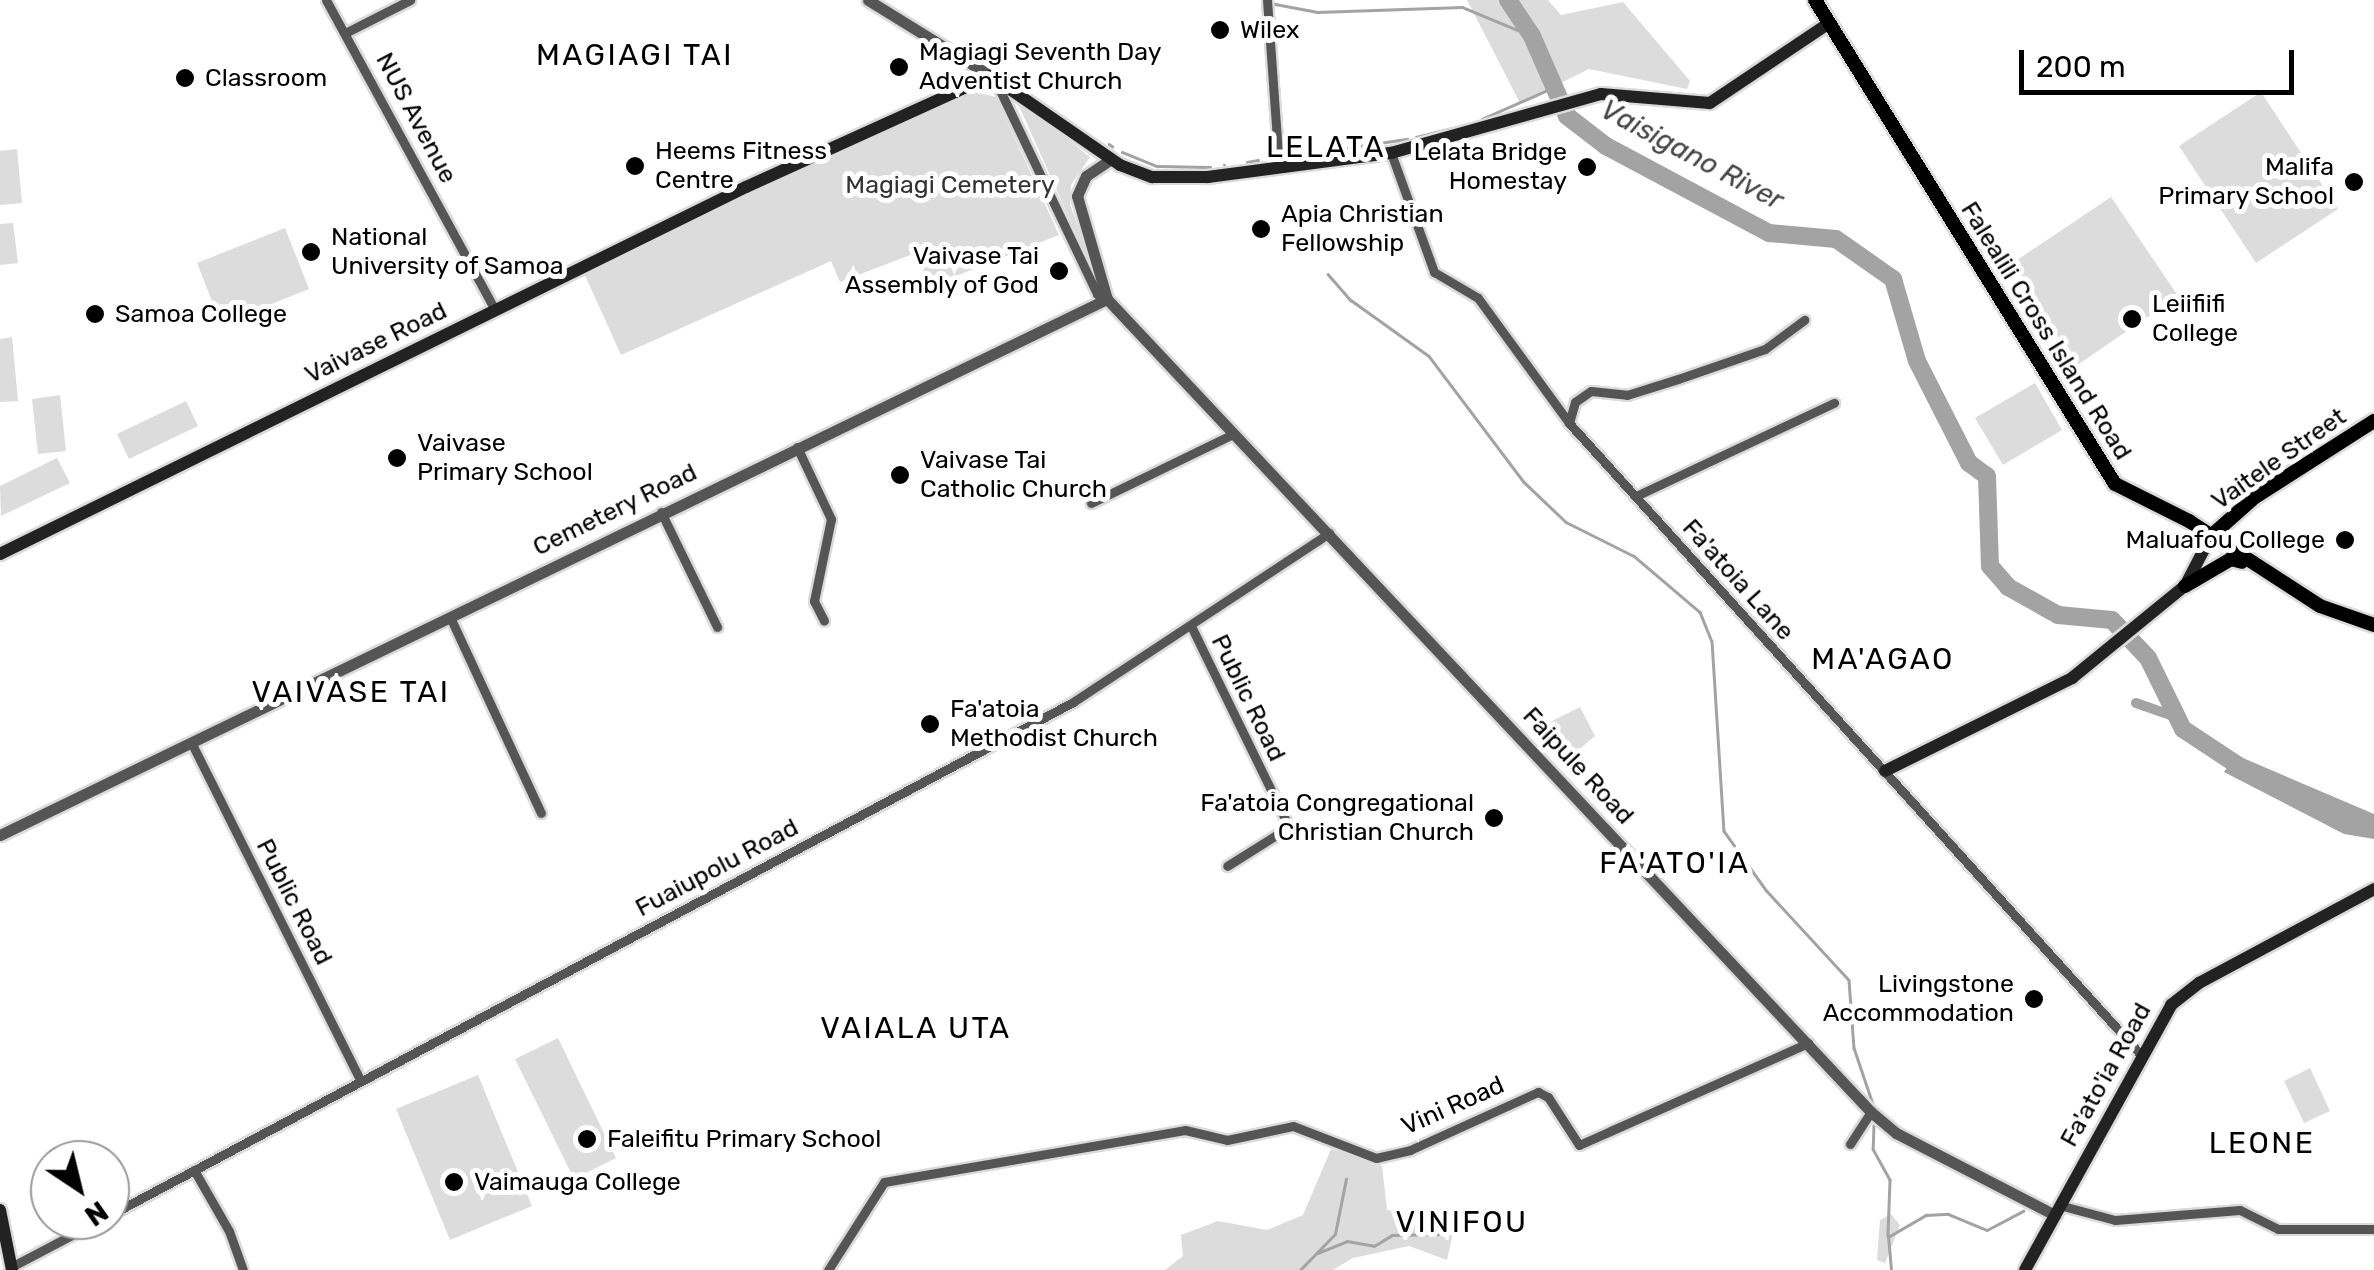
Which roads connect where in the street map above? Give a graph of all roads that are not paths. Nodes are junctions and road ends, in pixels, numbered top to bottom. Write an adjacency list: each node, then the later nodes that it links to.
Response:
1 (326, 0): 7 (street, NUS Avenue)
2 (410, 0): 7 (street)
3 (868, 0): 8 (street)
4 (1267, 0): 11 (street)
5 (1815, 0): 6 (main road, Falealili Cross Island Road)
6 (1829, 23): 9 (main road); 24 (main road, Falealili Cross Island Road)
7 (347, 32): 13 (street, NUS Avenue)
8 (992, 76): 10 (main road); 12 (street); 13 (main road, Vaivase Road)
9 (1391, 153): 11 (main road); 17 (street, Fa'atoia Lane)
10 (1110, 160): 11 (main road); 12 (street)
11 (1279, 168)
12 (1106, 298): 18 (street, Faipule Road); 19 (street, Cemetery Road)
13 (495, 310): 25 (main road, Vaivase Road)
14 (1804, 320): 17 (street)
15 (1834, 403): 20 (street)
16 (2374, 421): 24 (main road, Vaitele Street)
17 (1569, 424): 20 (street, Fa'atoia Lane)
18 (1233, 434): 21 (street); 23 (street, Faipule Road)
19 (797, 447): 22 (street, Cemetery Road); 29 (street)
20 (1636, 496): 34 (street, Fa'atoia Lane)
21 (1091, 503)
22 (661, 512): 28 (street, Cemetery Road); 31 (street)
23 (1330, 533): 32 (street, Fuaiupolu Road); 39 (street, Faipule Road)
24 (2211, 536): 26 (main road, Falealili Cross Island Road); 27 (main road)
25 (0, 554)
26 (2262, 571): 27 (main road); 30 (main road, Falealili Cross Island Road)
27 (2185, 586): 34 (main road)
28 (450, 617): 33 (street, Cemetery Road); 35 (street)
29 (824, 620)
30 (2374, 625)
31 (717, 627)
32 (1192, 628): 37 (street, Public Road); 41 (street, Fuaiupolu Road)
33 (191, 742): 36 (street, Cemetery Road); 41 (street, Public Road)
34 (1885, 771): 40 (street, Fa'atoia Lane)
35 (540, 813)
36 (0, 835)
37 (1227, 866)
38 (2374, 889): 40 (main road, Fa'ato'ia Road)
39 (1808, 1043): 42 (street, Faipule Road); 52 (street, Vini Road)
40 (2141, 1055): 47 (main road, Fa'ato'ia Road)
41 (361, 1081): 44 (street, Fuaiupolu Road)
42 (1870, 1112): 43 (street); 47 (street, Faipule Road)
43 (1850, 1144)
44 (194, 1170): 45 (street, Fuaiupolu Road); 51 (street)
45 (130, 1204)
46 (0, 1210): 50 (main road)
47 (2057, 1210): 48 (street); 53 (main road, Fa'ato'ia Road)
48 (2374, 1229)
49 (64, 1240): 50 (street)
50 (12, 1269)
51 (242, 1270)
52 (828, 1270)
53 (2025, 1270)

